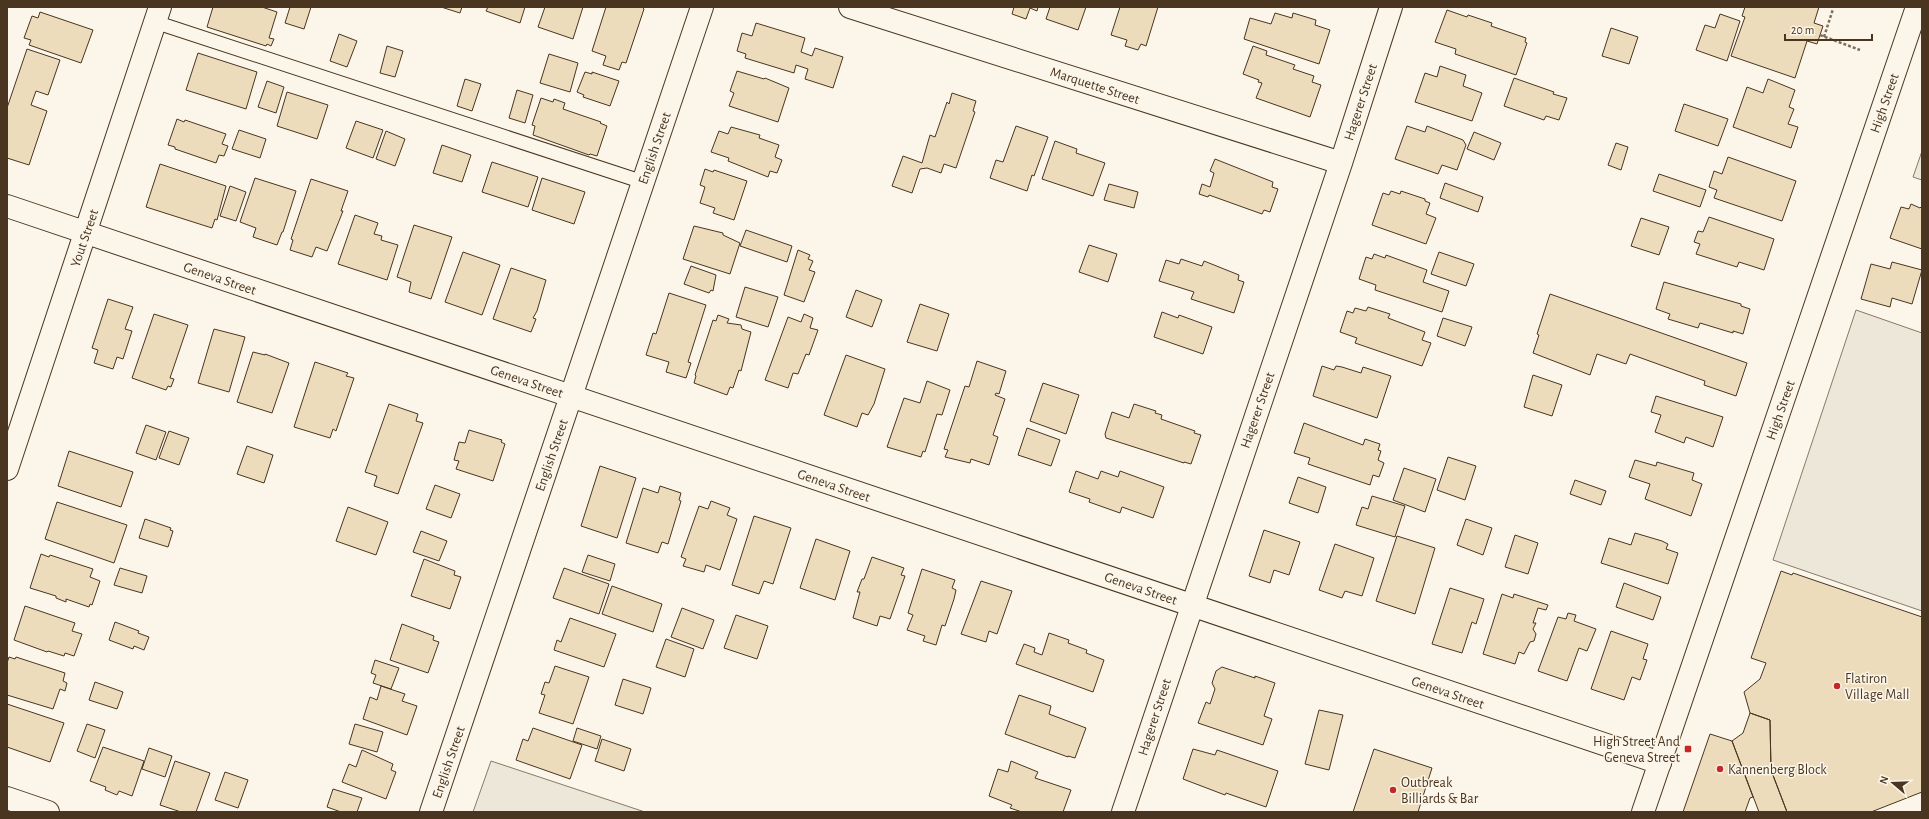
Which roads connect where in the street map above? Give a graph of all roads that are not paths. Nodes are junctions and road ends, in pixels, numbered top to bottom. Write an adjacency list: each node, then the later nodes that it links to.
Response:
1 (702, 7): 7 (street, English Street)
2 (850, 7): 6 (street, Marquette Street)
3 (1390, 7): 6 (street, Hagerer Street)
4 (1917, 7): 13 (street, High Street)
5 (158, 15): 7 (lane); 9 (street, Yout Street)
6 (1340, 163): 12 (street, Hagerer Street)
7 (643, 182): 10 (street, English Street)
8 (7, 206): 9 (street, Geneva Street)
9 (86, 232): 10 (street, Geneva Street); 11 (street, Yout Street)
10 (571, 396): 12 (street, Geneva Street); 16 (street, English Street)
11 (7, 469)
12 (1192, 605): 13 (street, Geneva Street); 17 (street, Hagerer Street)
13 (1660, 764): 18 (street, High Street)
14 (7, 798): 15 (street)
15 (48, 812)
16 (431, 812)
17 (1122, 812)
18 (1643, 812)

